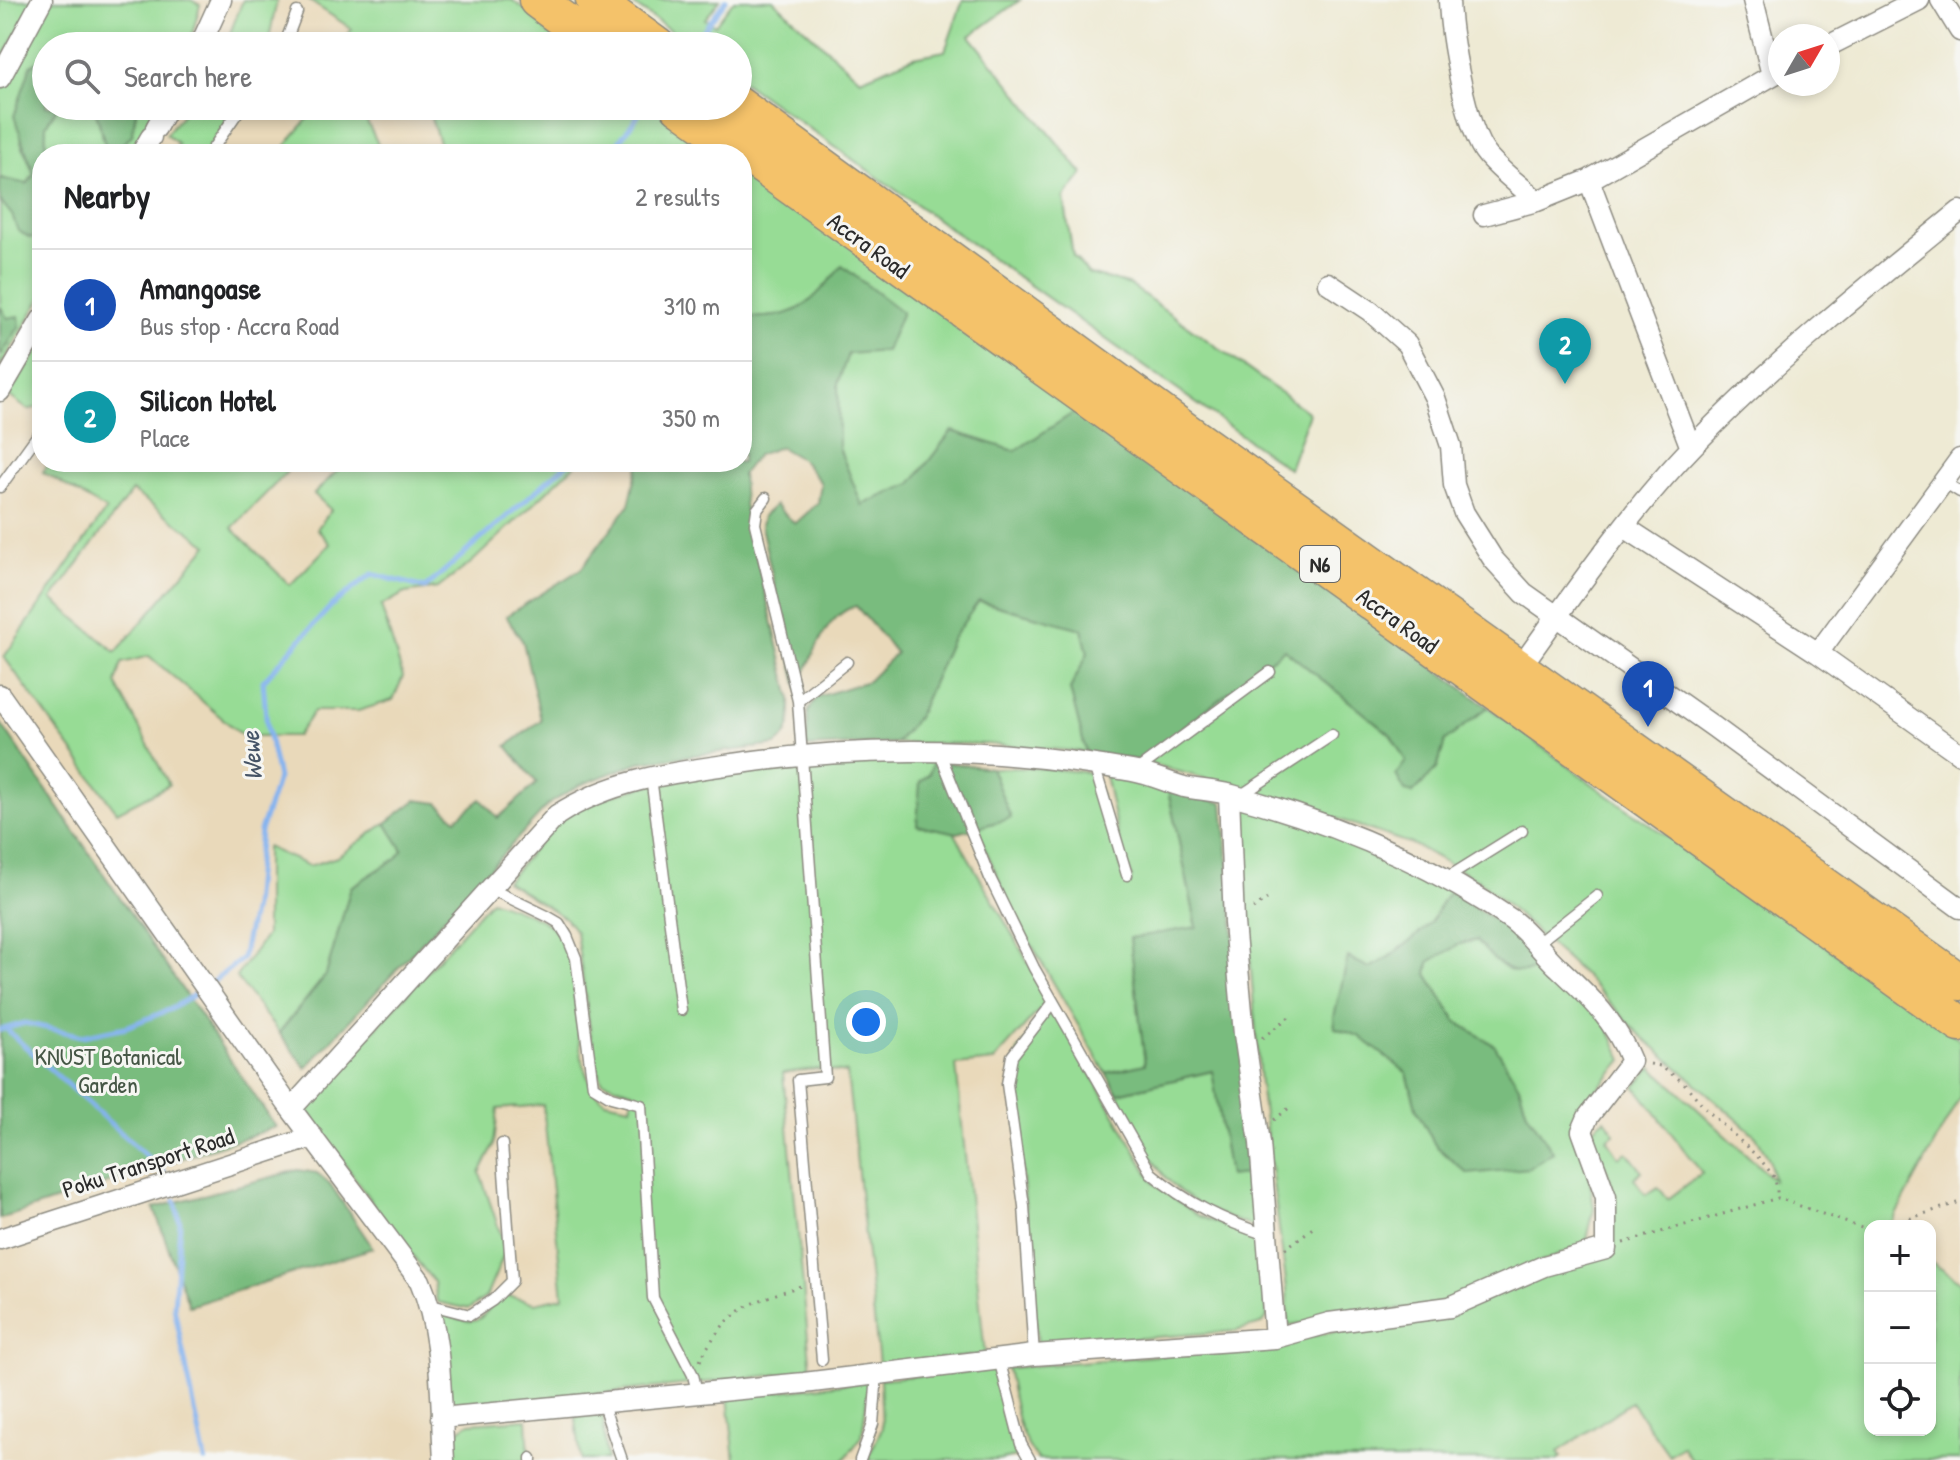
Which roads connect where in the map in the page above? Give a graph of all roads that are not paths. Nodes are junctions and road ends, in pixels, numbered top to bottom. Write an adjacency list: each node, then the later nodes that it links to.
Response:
1 (42, 0): 17 (street)
2 (221, 0): 11 (street)
3 (537, 0): 13 (highway)
4 (594, 0): 14 (highway)
5 (1449, 0): 28 (street)
6 (1753, 0): 16 (street)
7 (1919, 0): 15 (street)
8 (1941, 0): 10 (street)
9 (297, 12): 12 (lane)
10 (1960, 31)
11 (206, 32)
12 (289, 32)
13 (580, 32)
14 (638, 32)
15 (1840, 40)
16 (1768, 48)
17 (0, 78)
18 (1768, 78): 27 (street)
19 (752, 115): 45 (highway, Accra Road / N6)
20 (160, 120): 23 (street)
21 (232, 120): 24 (lane)
22 (698, 120): 25 (highway, Accra Road / N6)
23 (149, 140)
24 (216, 144)
25 (729, 144)
26 (752, 161): 45 (highway, Accra Road / N6)
27 (1589, 180): 28 (street); 35 (street)
28 (1537, 201): 30 (street)
29 (1960, 211): 35 (street)
30 (1484, 215)
31 (1328, 283): 41 (street)
32 (32, 336): 33 (street)
33 (0, 391)
34 (32, 443): 37 (lane)
35 (1691, 448): 40 (street)
36 (1960, 459): 38 (street)
37 (0, 487)
38 (1952, 487): 42 (street)
39 (766, 498): 47 (lane)
40 (1626, 528): 41 (street); 42 (street)
41 (1559, 616): 45 (street); 61 (street)
42 (1818, 653): 50 (street)
43 (847, 662): 47 (lane)
44 (1270, 672): 53 (lane)
45 (1510, 680): 63 (highway, Accra Road / N6); 66 (highway, Accra Road / N6)
46 (0, 695): 67 (street)
47 (798, 701): 51 (lane)
48 (1332, 735): 55 (lane)
49 (939, 751): 51 (street); 52 (street); 64 (lane)
50 (1960, 754)
51 (800, 756): 54 (street); 76 (lane)
52 (1094, 765): 53 (street); 57 (lane)
53 (1136, 772): 55 (street)
54 (651, 775): 59 (street); 65 (lane)
55 (1234, 796): 58 (street); 70 (street)
56 (1522, 831): 58 (lane)
57 (1127, 875)
58 (1444, 880): 62 (street)
59 (488, 887): 67 (street); 78 (lane)
60 (1597, 896): 62 (lane)
61 (1960, 908)
62 (1535, 945): 73 (street)
63 (1960, 982)
64 (1053, 1003): 70 (lane); 74 (lane)
65 (681, 1010)
66 (1960, 1024)
67 (291, 1109): 68 (street)
68 (313, 1137): 71 (street, Poku Transport Road); 72 (street)
69 (502, 1144): 72 (lane)
70 (1268, 1235): 73 (street)
71 (0, 1239)
72 (431, 1305): 80 (street)
73 (1275, 1338): 74 (street)
74 (1034, 1355): 75 (street)
75 (999, 1359): 77 (street); 84 (lane)
76 (822, 1360)
77 (877, 1374): 78 (street); 83 (lane)
78 (695, 1384): 79 (street)
79 (601, 1400): 80 (street); 82 (lane)
80 (441, 1418): 81 (street)
81 (444, 1460)
82 (622, 1460)
83 (860, 1460)
84 (1030, 1460)

